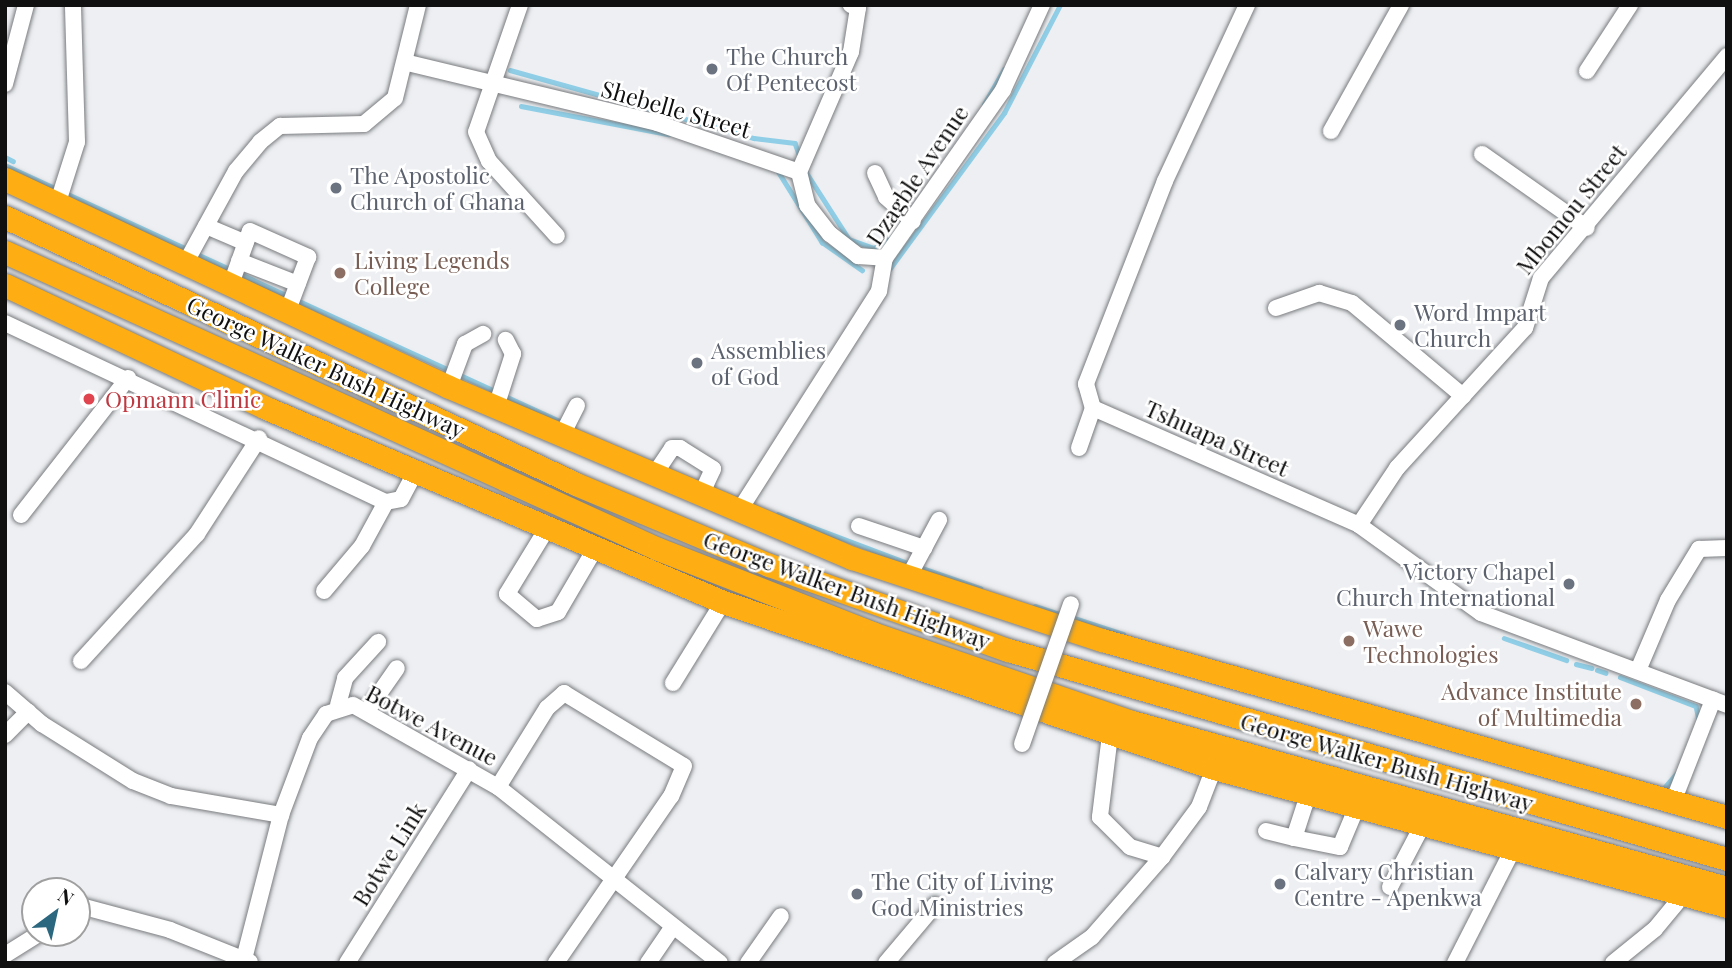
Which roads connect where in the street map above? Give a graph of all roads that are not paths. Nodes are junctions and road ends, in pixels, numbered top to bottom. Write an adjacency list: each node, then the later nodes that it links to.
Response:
1 (26, 5): 14 (street)
2 (73, 5): 20 (street)
3 (418, 5): 11 (street)
4 (520, 5): 13 (street)
5 (851, 5): 17 (street)
6 (1042, 5): 22 (street, Dzagble Avenue)
7 (1247, 5): 44 (street)
8 (1401, 5): 15 (street)
9 (1630, 5): 12 (street)
10 (1727, 56): 24 (street, Mbomou Street)
11 (408, 63): 13 (street, Shebelle Street); 23 (street)
12 (1587, 71)
13 (491, 83): 17 (street, Shebelle Street); 25 (street)
14 (5, 84)
15 (1331, 131)
16 (1482, 154): 24 (street)
17 (799, 172): 28 (street)
18 (875, 173): 22 (street)
19 (5, 179): 20 (highway)
20 (58, 202): 30 (highway)
21 (5, 217): 93 (highway, George Walker Bush Highway)
22 (913, 221): 28 (street, Dzagble Avenue)
23 (206, 226): 26 (street); 30 (street)
24 (1587, 228): 41 (street, Mbomou Street)
25 (557, 236)
26 (246, 243): 29 (street); 32 (street)
27 (5, 252): 75 (highway, George Walker Bush Highway)
28 (885, 258): 52 (street, Dzagble Avenue)
29 (239, 261): 31 (street); 32 (street)
30 (185, 264): 31 (highway)
31 (231, 284): 35 (highway)
32 (298, 284): 35 (street)
33 (5, 285): 48 (highway)
34 (1276, 308): 41 (street)
35 (288, 310): 40 (highway)
36 (5, 323): 39 (street)
37 (483, 334): 40 (street)
38 (506, 340): 43 (street)
39 (128, 378): 46 (street); 53 (street)
40 (449, 387): 43 (highway)
41 (1463, 396): 55 (street, Mbomou Street)
42 (577, 406): 45 (street)
43 (496, 407): 45 (highway)
44 (1093, 408): 47 (street); 55 (street, Tshuapa Street)
45 (562, 435): 49 (highway)
46 (259, 438): 51 (street); 66 (street)
47 (1079, 448)
48 (415, 473): 51 (street); 57 (highway)
49 (654, 475): 50 (highway); 50 (street)
50 (701, 495): 52 (highway)
51 (386, 502): 62 (street)
52 (739, 511): 61 (highway)
53 (21, 515)
54 (939, 520): 58 (street)
55 (1359, 525): 68 (street, Tshuapa Street)
56 (859, 526): 58 (street)
57 (546, 530): 60 (highway); 60 (street)
58 (924, 548): 61 (street)
59 (1727, 548): 68 (street)
60 (593, 552): 63 (highway)
61 (908, 578): 84 (highway)
62 (324, 591)
63 (723, 602): 69 (street); 77 (highway)
64 (1071, 604): 78 (street, bridge)
65 (378, 642): 72 (street)
66 (81, 661)
67 (397, 668): 73 (street)
68 (1639, 668): 71 (street, Tshuapa Street)
69 (673, 683)
70 (5, 692): 74 (street)
71 (1720, 703): 84 (street, Tshuapa Street)
72 (338, 705): 73 (street, Botwe Avenue); 86 (street, Botwe Avenue)
73 (367, 710): 80 (street, Botwe Avenue)
74 (28, 712): 76 (street); 86 (street)
75 (1132, 722): 79 (highway); 82 (highway, George Walker Bush Highway)
76 (5, 735)
77 (1110, 735): 79 (highway); 92 (street)
78 (1022, 744)
79 (1214, 768): 82 (highway); 83 (highway); 92 (street)
80 (469, 769): 81 (street, Botwe Avenue); 106 (street, Botwe Link)
81 (498, 787): 94 (street, Botwe Avenue); 94 (street)
82 (1380, 792): 96 (highway, George Walker Bush Highway)
83 (1308, 795): 85 (highway); 90 (street)
84 (1673, 802): 87 (highway)
85 (1356, 809): 88 (highway); 90 (street)
86 (281, 815): 105 (street, Botwe Avenue)
87 (1727, 817)
88 (1421, 828): 91 (highway); 95 (street)
89 (1266, 831): 90 (street)
90 (1294, 838)
91 (1513, 849): 97 (highway); 113 (street)
92 (1163, 857): 112 (street)
93 (1727, 859)
94 (611, 883): 102 (street, Botwe Avenue); 107 (street)
95 (1390, 887)
96 (1727, 888)
97 (1684, 894): 99 (highway); 114 (street)
98 (935, 905): 111 (street)
99 (1727, 906)
100 (91, 910): 105 (street)
101 (781, 916): 110 (street)
102 (672, 928): 108 (street); 109 (street, Botwe Avenue)
103 (21, 945): 104 (street)
104 (5, 955)
105 (246, 961)
106 (346, 963)
107 (556, 963)
108 (648, 963)
109 (720, 963)
110 (748, 963)
111 (887, 963)
112 (1055, 963)
113 (1455, 963)
114 (1613, 963)

